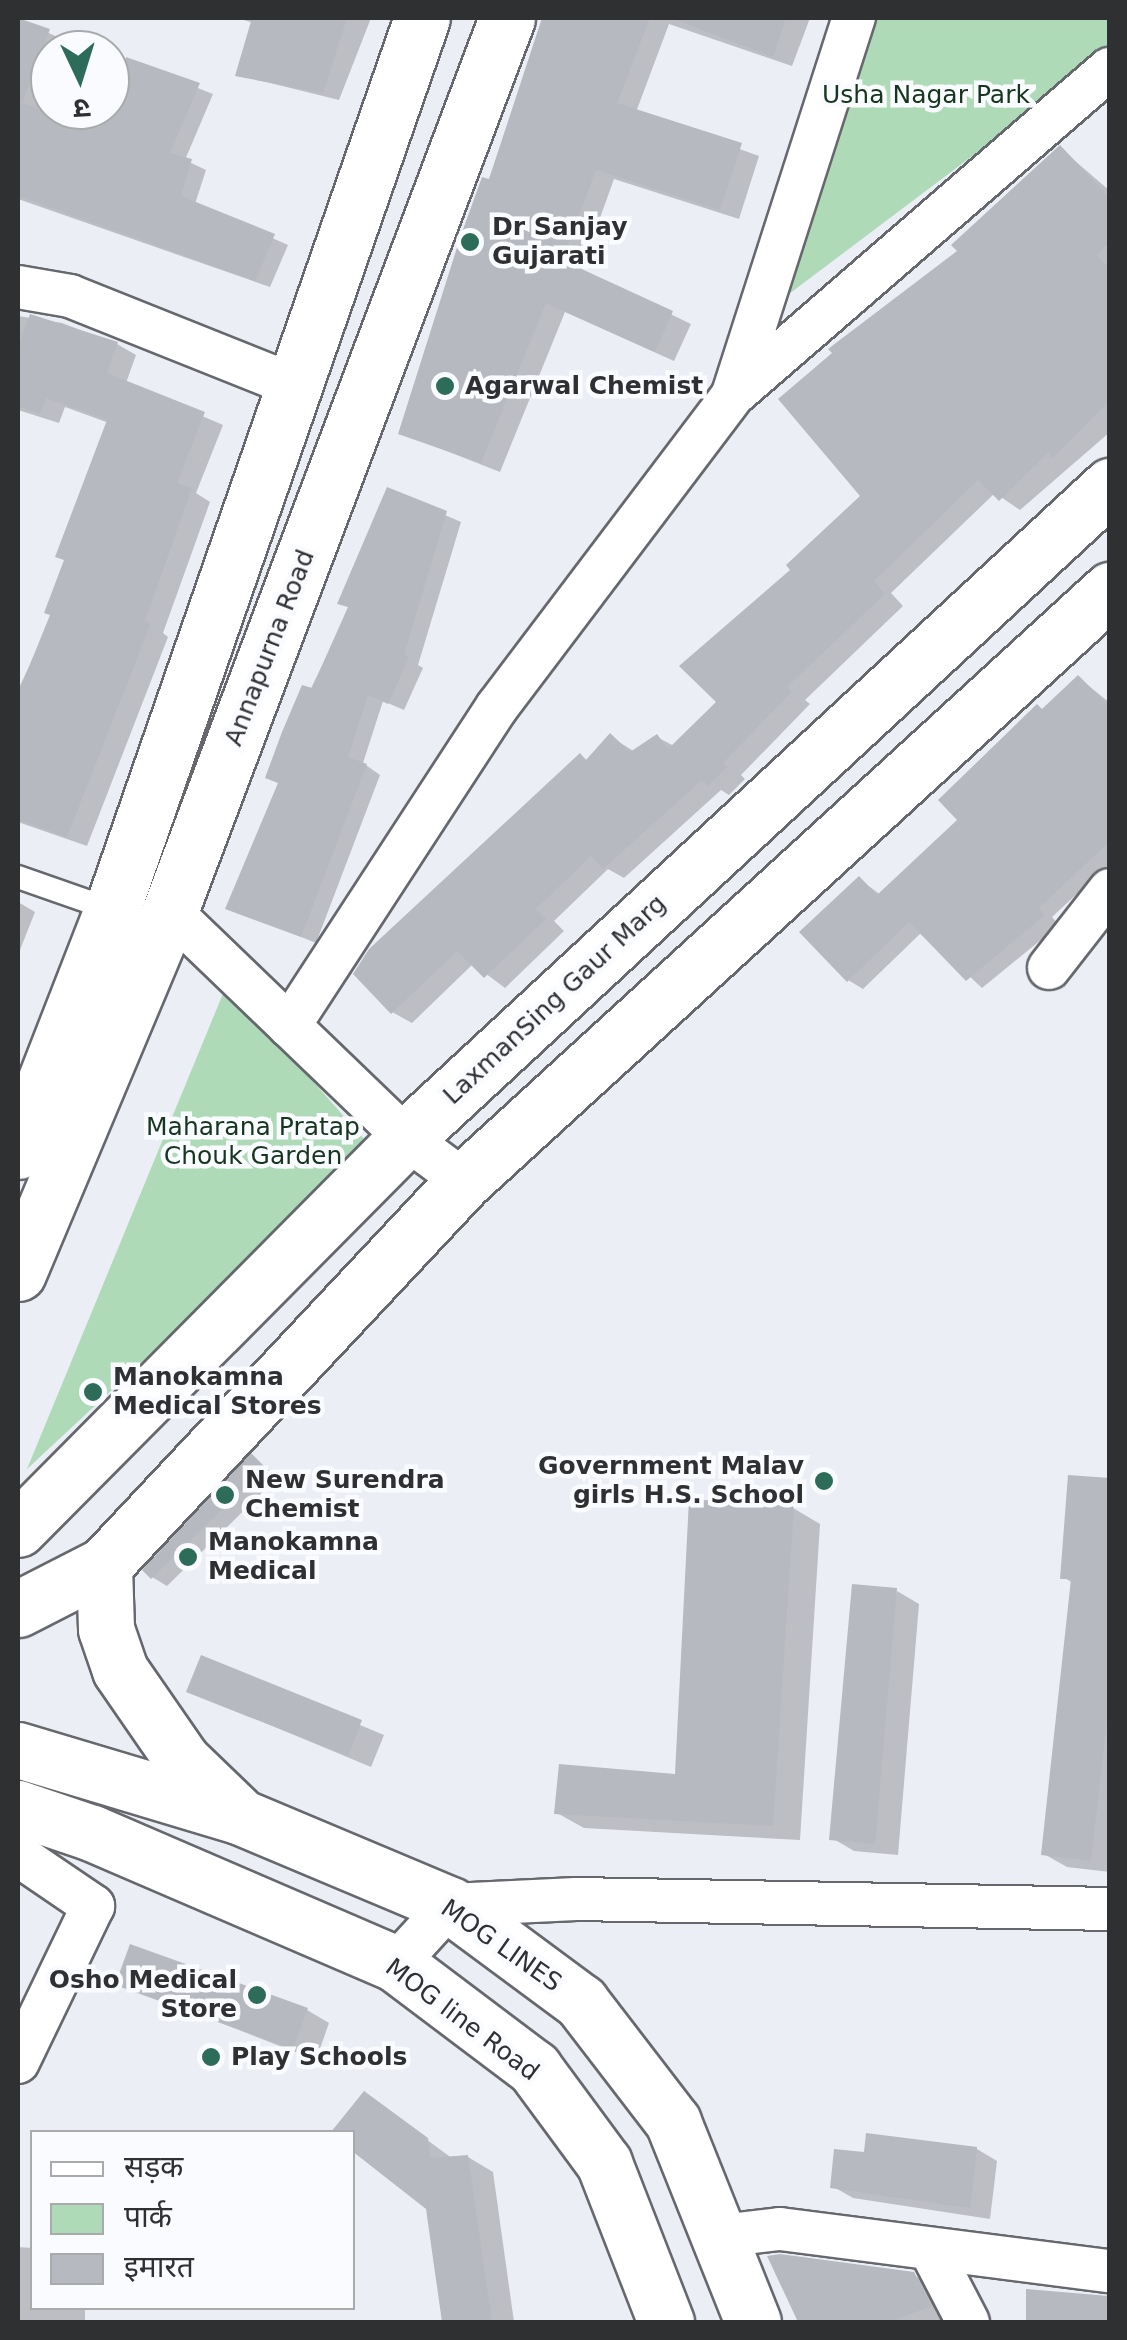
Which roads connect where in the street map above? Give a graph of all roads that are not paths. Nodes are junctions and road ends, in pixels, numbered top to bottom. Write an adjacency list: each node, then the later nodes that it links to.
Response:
1 (422, 18): 6 (main road)
2 (506, 18): 13 (main road, Annapurna Road)
3 (854, 18): 7 (street)
4 (1110, 69): 7 (street)
5 (18, 286): 6 (street)
6 (295, 386): 12 (main road)
7 (733, 394): 15 (street)
8 (1110, 486): 16 (main road, LaxmanSing Gaur Marg)
9 (1110, 590): 18 (main road)
10 (18, 877): 12 (lane)
11 (1110, 890): 14 (street)
12 (112, 910): 17 (main road)
13 (170, 911): 15 (street); 19 (main road, Annapurna Road)
14 (1049, 968)
15 (289, 1026): 16 (street)
16 (406, 1138): 18 (street); 20 (main road, LaxmanSing Gaur Marg)
17 (18, 1151)
18 (464, 1181): 21 (main road)
19 (18, 1273)
20 (18, 1530)
21 (104, 1566): 22 (main road); 25 (main road)
22 (18, 1609)
23 (18, 1750): 25 (main road, MOG LINES)
24 (18, 1808): 29 (main road, MOG line Road)
25 (241, 1818): 27 (main road, MOG LINES)
26 (18, 1854): 30 (street)
27 (450, 1905): 28 (street); 29 (street); 31 (main road, MOG LINES)
28 (1110, 1910)
29 (396, 1964): 34 (main road, MOG line Road)
30 (18, 2062)
31 (720, 2236): 32 (street); 35 (main road, MOG LINES)
32 (930, 2249): 33 (street); 36 (street)
33 (1110, 2271)
34 (666, 2322)
35 (753, 2322)
36 (968, 2322)

